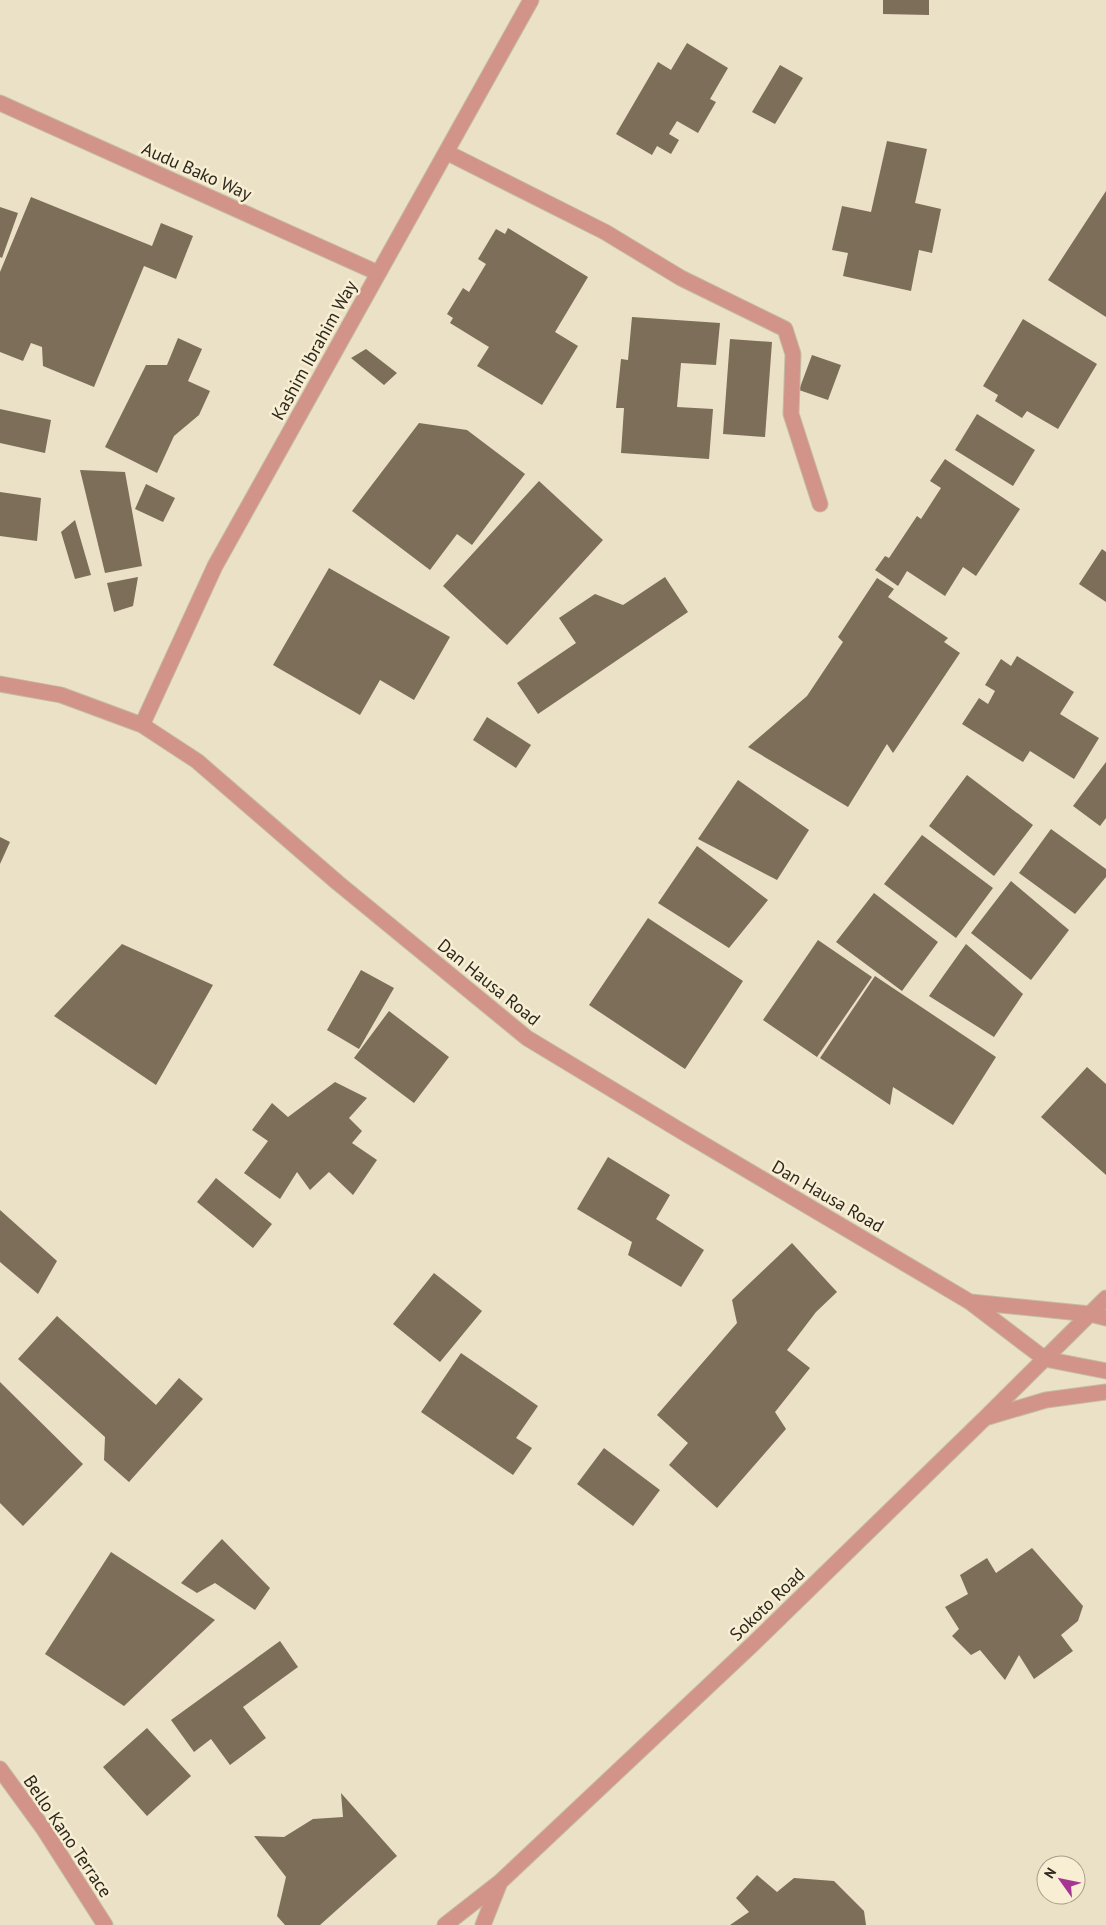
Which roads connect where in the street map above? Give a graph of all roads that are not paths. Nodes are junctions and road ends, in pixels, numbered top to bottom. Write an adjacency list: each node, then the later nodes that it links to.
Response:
1 (531, 0): 3 (street, Kashim Ibrahim Way)
2 (0, 103): 4 (street, Audu Bako Way)
3 (446, 152): 4 (street, Kashim Ibrahim Way); 5 (street)
4 (378, 273): 7 (street, Kashim Ibrahim Way)
5 (820, 504)
6 (0, 684): 7 (street, Dan Hausa Road)
7 (142, 725): 9 (street, Dan Hausa Road)
8 (1106, 1298): 10 (street, Sokoto Road)
9 (970, 1302): 10 (street); 12 (street, Dan Hausa Road)
10 (1090, 1314): 11 (street); 12 (street, Sokoto Road)
11 (1106, 1318)
12 (1045, 1359): 13 (street); 15 (street, Sokoto Road)
13 (1106, 1371)
14 (1106, 1392): 15 (street)
15 (986, 1417): 17 (street, Sokoto Road)
16 (0, 1769): 18 (street, Bello Kano Terrace)
17 (500, 1882): 19 (street, Sokoto Road); 20 (street)
18 (105, 1925)
19 (445, 1925)
20 (483, 1925)

